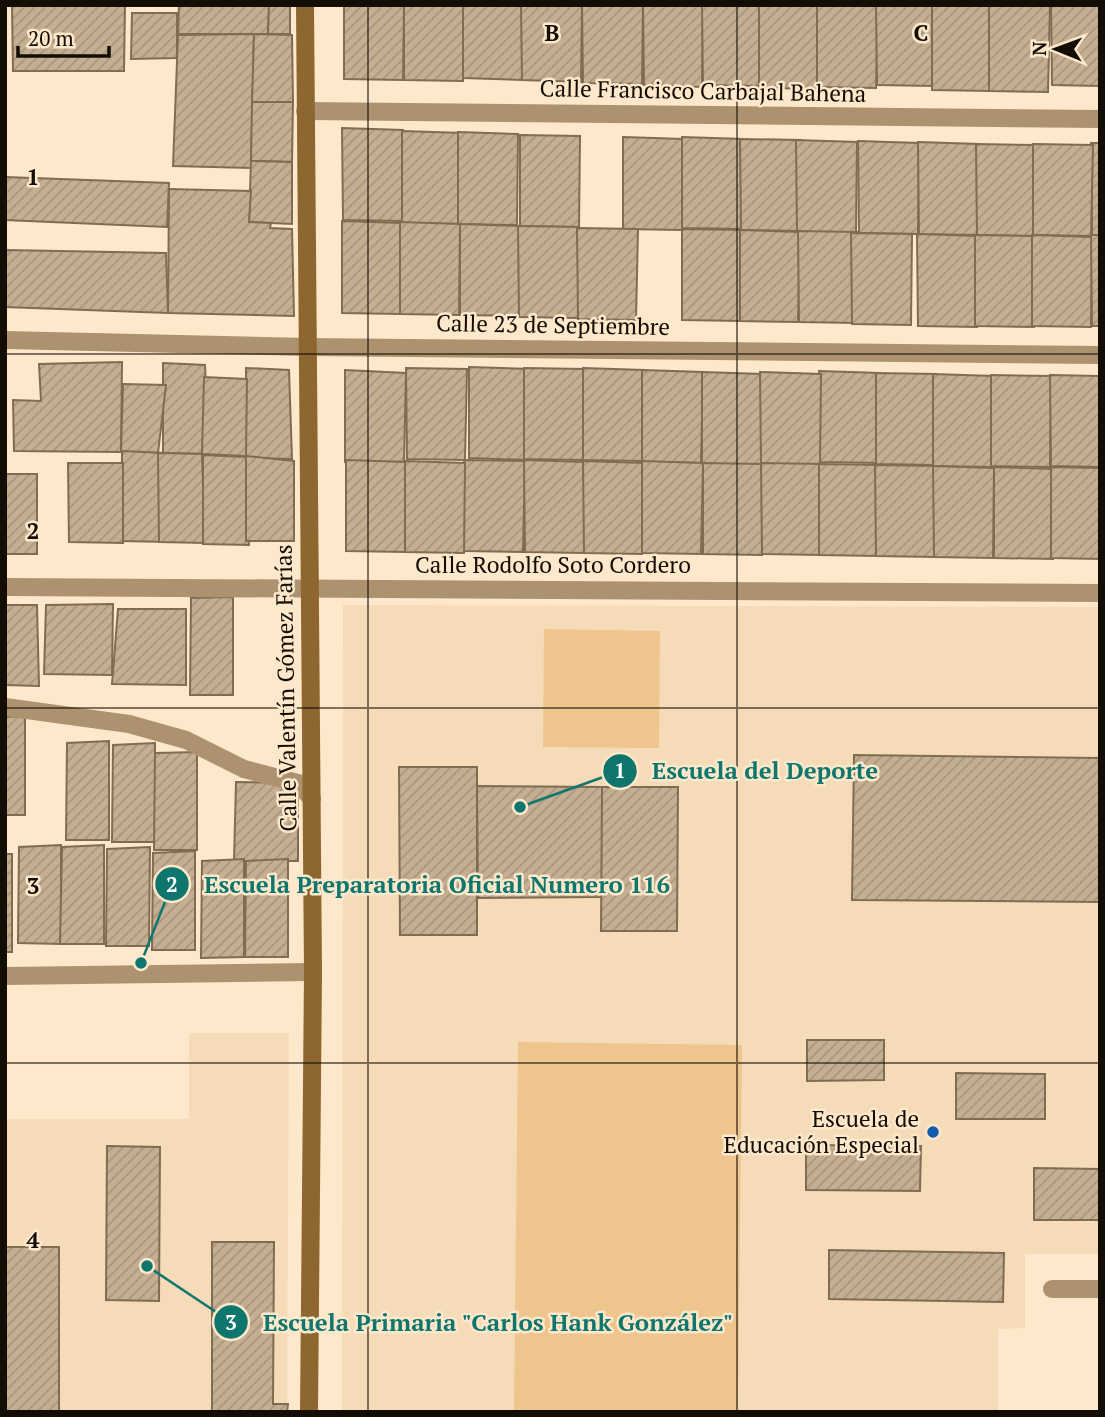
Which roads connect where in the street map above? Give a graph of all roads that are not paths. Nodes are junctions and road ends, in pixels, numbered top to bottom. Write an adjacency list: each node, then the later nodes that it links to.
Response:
1 (305, 5): 2 (main road, Calle Valentín Gómez Farías)
2 (305, 111): 3 (street, Calle Francisco Carbajal Bahena); 5 (main road, Calle Valentín Gómez Farías)
3 (1100, 120)
4 (5, 340): 5 (street, Calle 23 de Septiembre)
5 (307, 347): 6 (street, Calle 23 de Septiembre); 8 (main road, Calle Valentín Gómez Farías)
6 (1100, 355)
7 (5, 587): 8 (street, Calle Rodolfo Soto Cordero)
8 (309, 588): 9 (street, Calle Rodolfo Soto Cordero); 11 (main road, Calle Valentín Gómez Farías)
9 (1100, 593)
10 (5, 707): 11 (street)
11 (312, 799): 12 (main road, Calle Valentín Gómez Farías)
12 (313, 972): 13 (street); 16 (main road, Calle Valentín Gómez Farías)
13 (5, 976)
14 (1052, 1289): 15 (street)
15 (1100, 1289)
16 (309, 1412)

